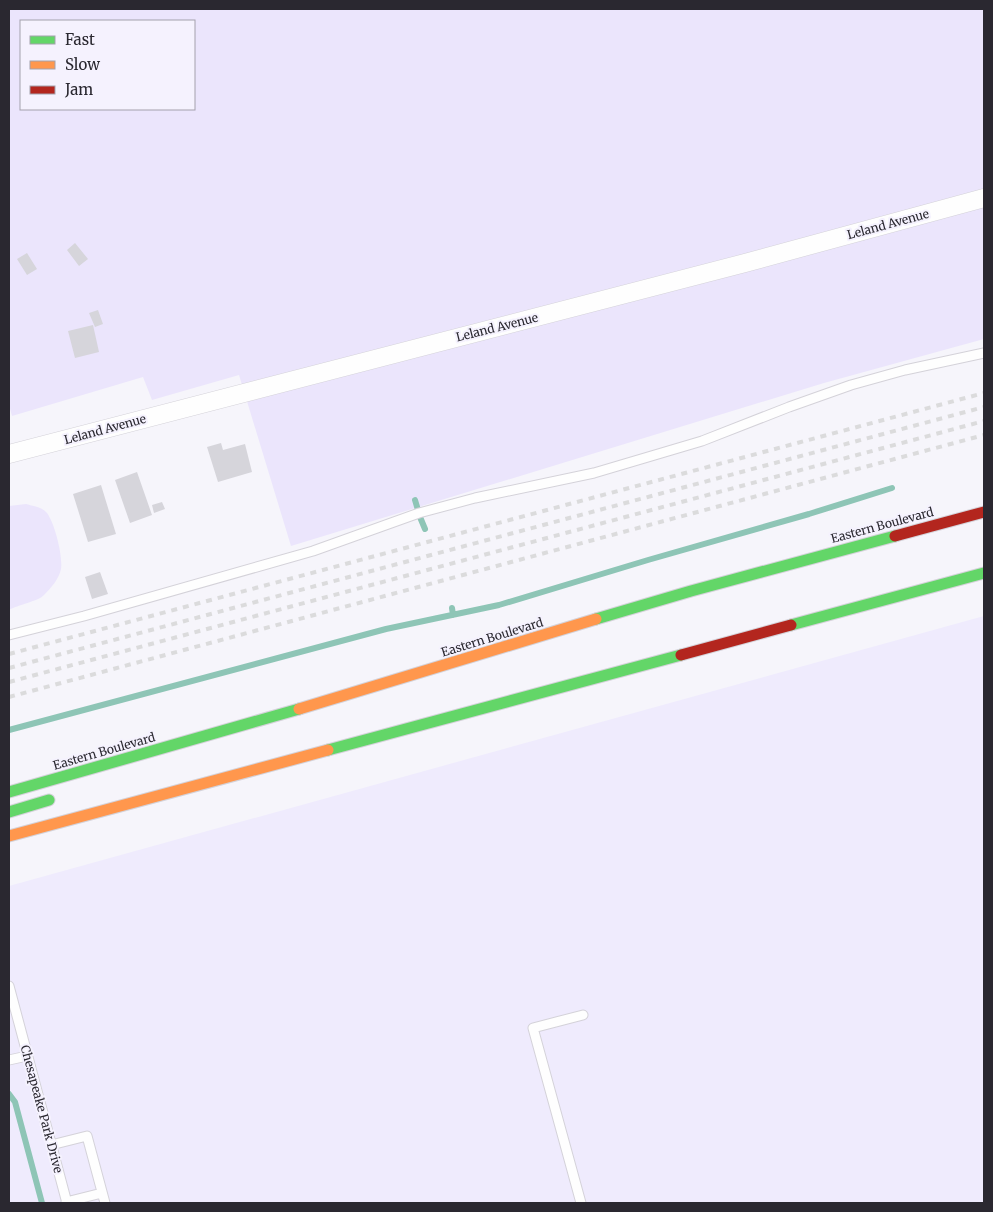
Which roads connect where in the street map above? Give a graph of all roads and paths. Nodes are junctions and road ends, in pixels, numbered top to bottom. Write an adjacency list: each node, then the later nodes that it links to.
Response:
1 (984, 198): 3 (street, Leland Avenue)
2 (984, 353): 6 (lane)
3 (9, 454)
4 (984, 512): 7 (main road, Eastern Boulevard)
5 (983, 574): 12 (main road)
6 (9, 635)
7 (241, 726): 8 (main road); 9 (main road, Eastern Boulevard)
8 (195, 750)
9 (9, 792)
10 (55, 799): 11 (main road)
11 (9, 812)
12 (9, 836)
13 (9, 986): 15 (lane, Chesapeake Park Drive)
14 (583, 1015): 21 (lane)
15 (28, 1056): 16 (lane); 17 (lane, Chesapeake Park Drive)
16 (9, 1060)
17 (51, 1145): 18 (lane); 19 (lane, Chesapeake Park Drive)
18 (102, 1193): 19 (lane); 20 (lane)
19 (67, 1203)
20 (105, 1203)
21 (581, 1203)

